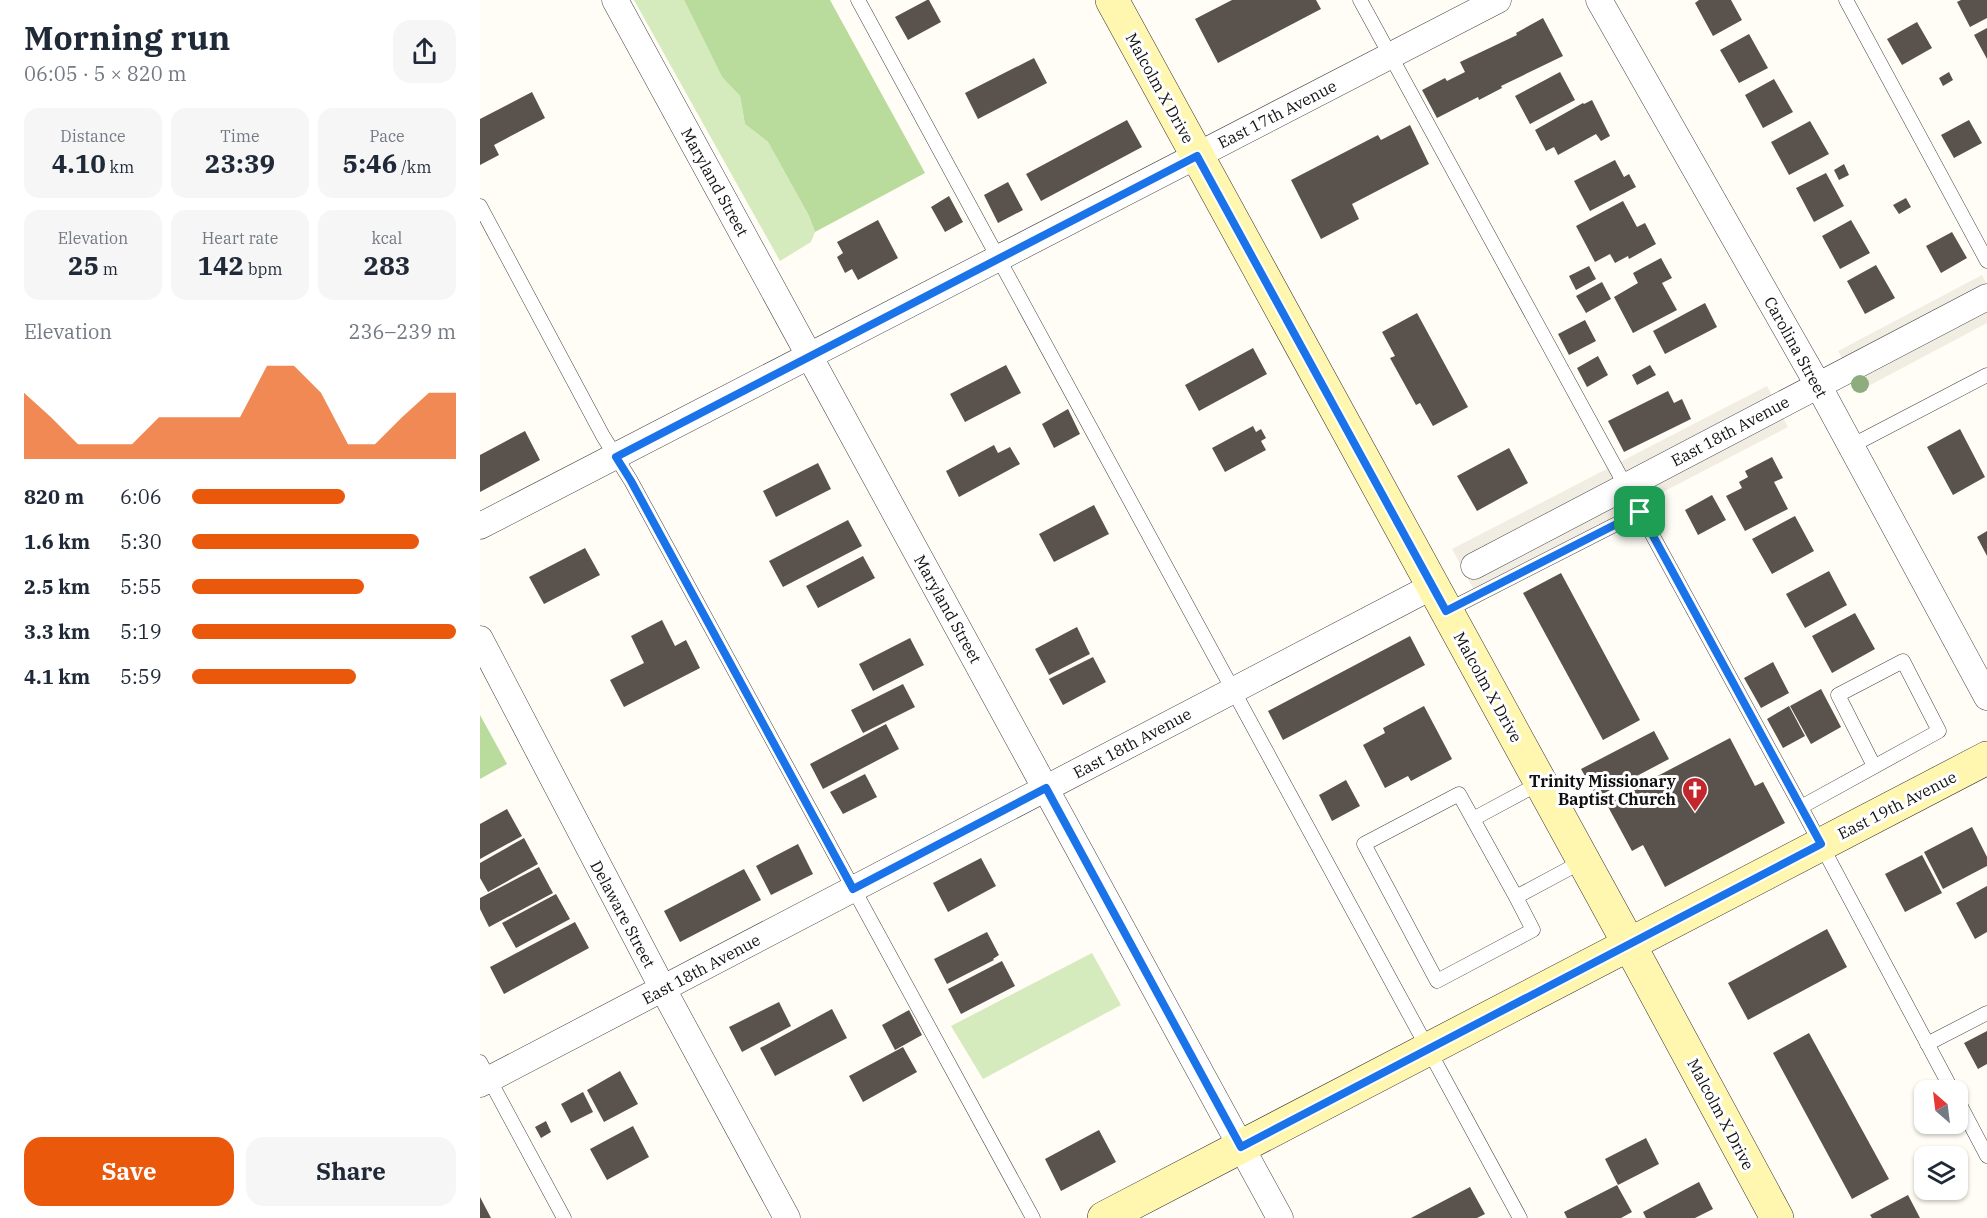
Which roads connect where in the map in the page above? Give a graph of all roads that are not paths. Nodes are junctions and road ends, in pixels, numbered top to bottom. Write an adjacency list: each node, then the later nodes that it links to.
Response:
1 (615, 0): 14 (street, Maryland Street)
2 (858, 0): 11 (lane)
3 (1112, 0): 9 (street, Malcolm X Drive)
4 (1360, 0): 8 (lane)
5 (1498, 0): 8 (street, East 17th Avenue)
6 (1599, 0): 16 (street, Carolina Street)
7 (1846, 0): 12 (lane)
8 (1390, 56): 9 (street, East 17th Avenue); 19 (lane)
9 (1197, 156): 11 (street, East 17th Avenue); 23 (street, Malcolm X Drive)
10 (480, 206): 18 (lane)
11 (999, 258): 14 (street, East 17th Avenue); 25 (lane)
12 (1987, 261)
13 (1987, 297): 16 (street, East 18th Avenue)
14 (810, 356): 18 (street, East 17th Avenue); 30 (street, Maryland Street)
15 (1987, 375): 17 (lane)
16 (1818, 385): 17 (street, Carolina Street); 19 (street, East 18th Avenue)
17 (1851, 446): 26 (street, Carolina Street)
18 (616, 457): 21 (street, East 17th Avenue); 35 (lane)
19 (1625, 486): 20 (lane); 22 (street, East 18th Avenue)
20 (1640, 512): 23 (lane); 31 (lane)
21 (480, 526)
22 (1474, 566)
23 (1440, 599): 25 (street, East 18th Avenue); 29 (street, Malcolm X Drive)
24 (480, 639): 38 (street, Delaware Street)
25 (1234, 690): 30 (street, East 18th Avenue); 41 (lane)
26 (1987, 697)
27 (1987, 758): 33 (street, East 19th Avenue)
28 (1874, 766): 28 (lane); 31 (lane)
29 (1540, 783): 32 (lane); 34 (street, Malcolm X Drive)
30 (1046, 788): 35 (street, East 18th Avenue); 45 (street, Maryland Street)
31 (1801, 807): 33 (lane)
32 (1473, 819): 36 (lane); 36 (lane)
33 (1821, 844): 37 (street, East 19th Avenue); 40 (lane)
34 (1583, 861): 36 (lane); 37 (street, Malcolm X Drive)
35 (853, 889): 38 (street, East 18th Avenue); 49 (lane)
36 (1516, 897)
37 (1629, 944): 41 (street, East 19th Avenue); 53 (street, Malcolm X Drive)
38 (663, 989): 42 (street, East 18th Avenue); 48 (street, Delaware Street)
39 (1987, 1013): 40 (lane)
40 (1927, 1044): 43 (lane)
41 (1428, 1049): 45 (street, East 19th Avenue); 52 (lane)
42 (483, 1075): 47 (lane)
43 (1947, 1080)
44 (1968, 1120): 46 (lane)
45 (1241, 1147): 50 (street, East 19th Avenue); 51 (street, Maryland Street)
46 (1987, 1156)
47 (564, 1218)
48 (787, 1218)
49 (1033, 1218)
50 (1104, 1218)
51 (1280, 1218)
52 (1520, 1218)
53 (1777, 1218)

